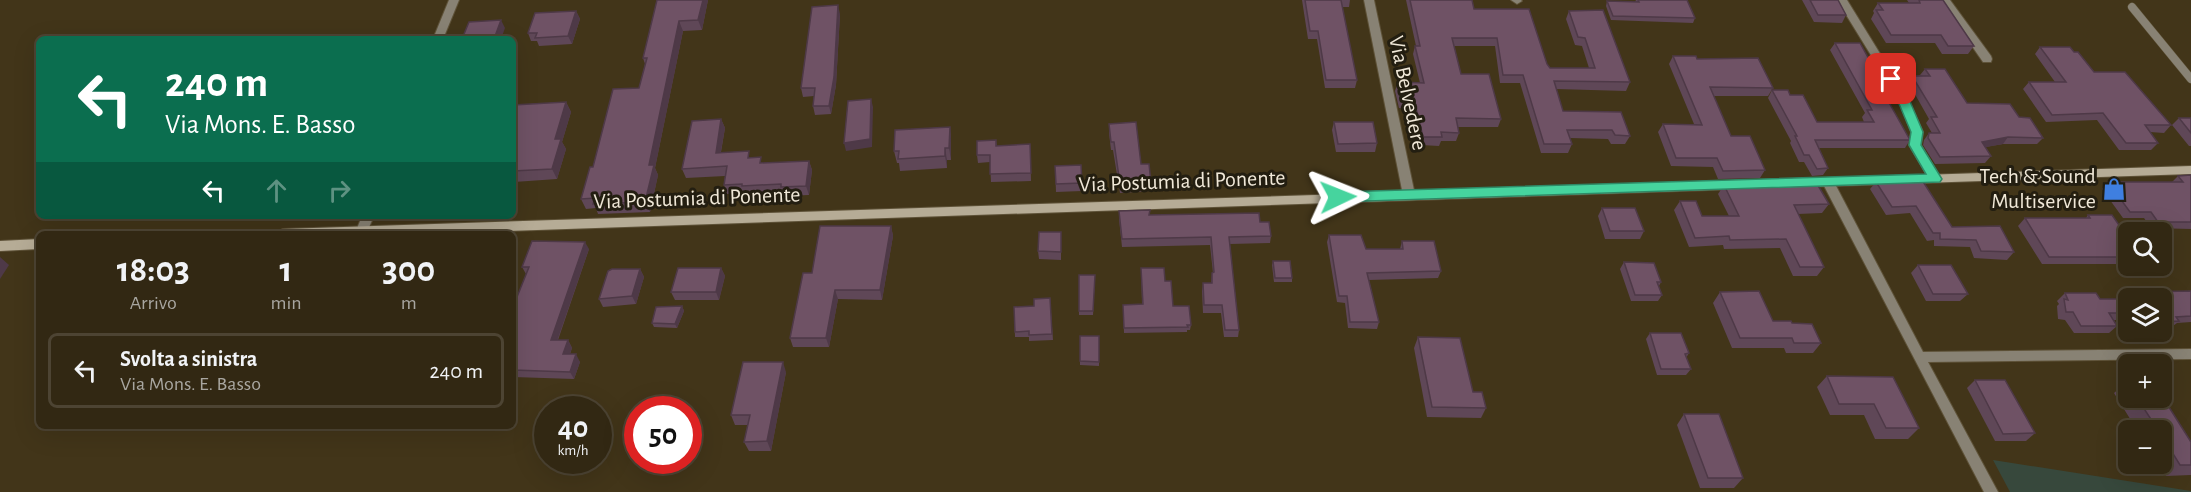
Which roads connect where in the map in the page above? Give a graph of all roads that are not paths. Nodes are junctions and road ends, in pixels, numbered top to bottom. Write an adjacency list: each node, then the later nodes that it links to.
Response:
1 (454, 0): 6 (street)
2 (1369, 0): 14 (street, Via Belvedere)
3 (1842, 0): 10 (street)
4 (1945, 0): 7 (street)
5 (2132, 7): 8 (lane)
6 (439, 36)
7 (1987, 59)
8 (2191, 79)
9 (2191, 170): 10 (main road)
10 (1935, 179): 11 (main road)
11 (1828, 182): 12 (main road); 20 (street)
12 (1785, 183)
13 (1750, 184): 14 (main road, Via Postumia di Ponente)
14 (1409, 195): 16 (main road, Via Postumia di Ponente)
15 (367, 219): 16 (street)
16 (362, 231)
17 (36, 244): 18 (main road)
18 (0, 246)
19 (2191, 354): 20 (street)
20 (1919, 357): 21 (street)
21 (1991, 492)

